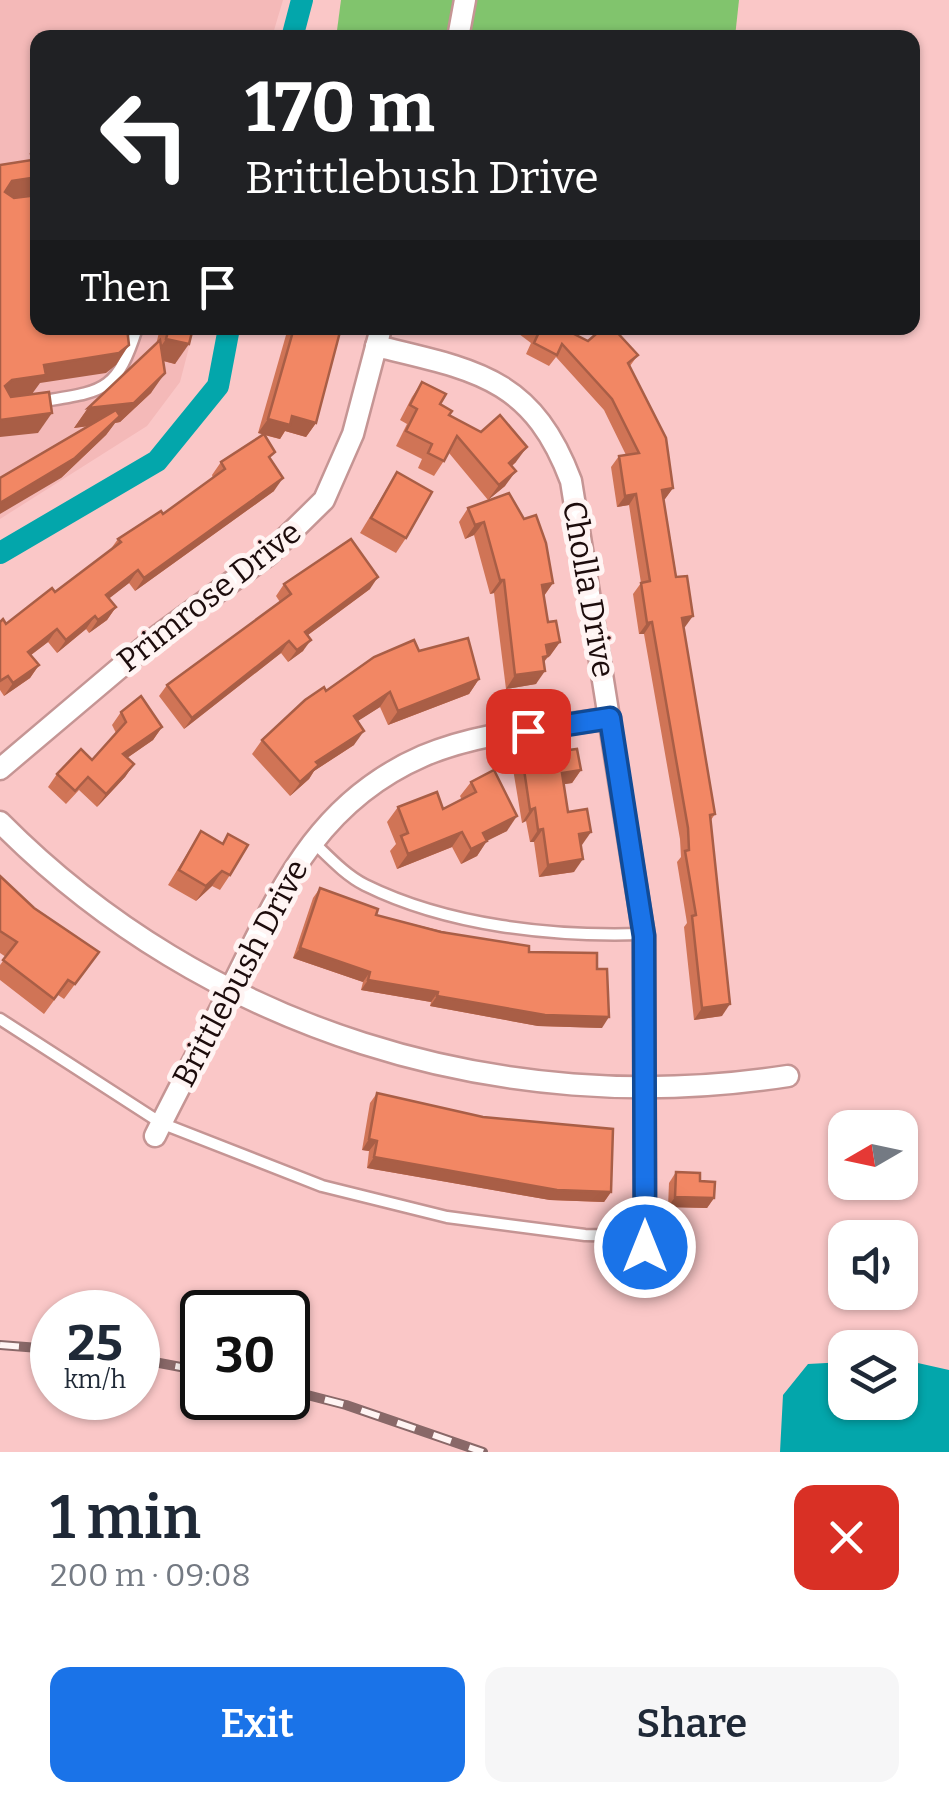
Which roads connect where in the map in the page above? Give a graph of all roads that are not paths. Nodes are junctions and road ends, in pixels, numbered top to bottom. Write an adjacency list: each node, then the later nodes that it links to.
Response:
1 (465, 0): 2 (street)
2 (459, 30)
3 (135, 335): 5 (lane)
4 (379, 336): 6 (street, Cholla Drive); 7 (street, Primrose Drive)
5 (19, 405)
6 (610, 718): 9 (street, Brittlebush Drive); 10 (street, Cholla Drive)
7 (0, 769)
8 (0, 822): 11 (street)
9 (312, 841): 10 (lane); 11 (street, Brittlebush Drive)
10 (644, 934): 14 (street, Cholla Drive)
11 (230, 990): 14 (street); 15 (street, Brittlebush Drive)
12 (0, 1019): 15 (lane)
13 (788, 1076): 14 (street)
14 (646, 1088): 16 (street, Cholla Drive)
15 (158, 1130): 16 (lane)
16 (645, 1242)

